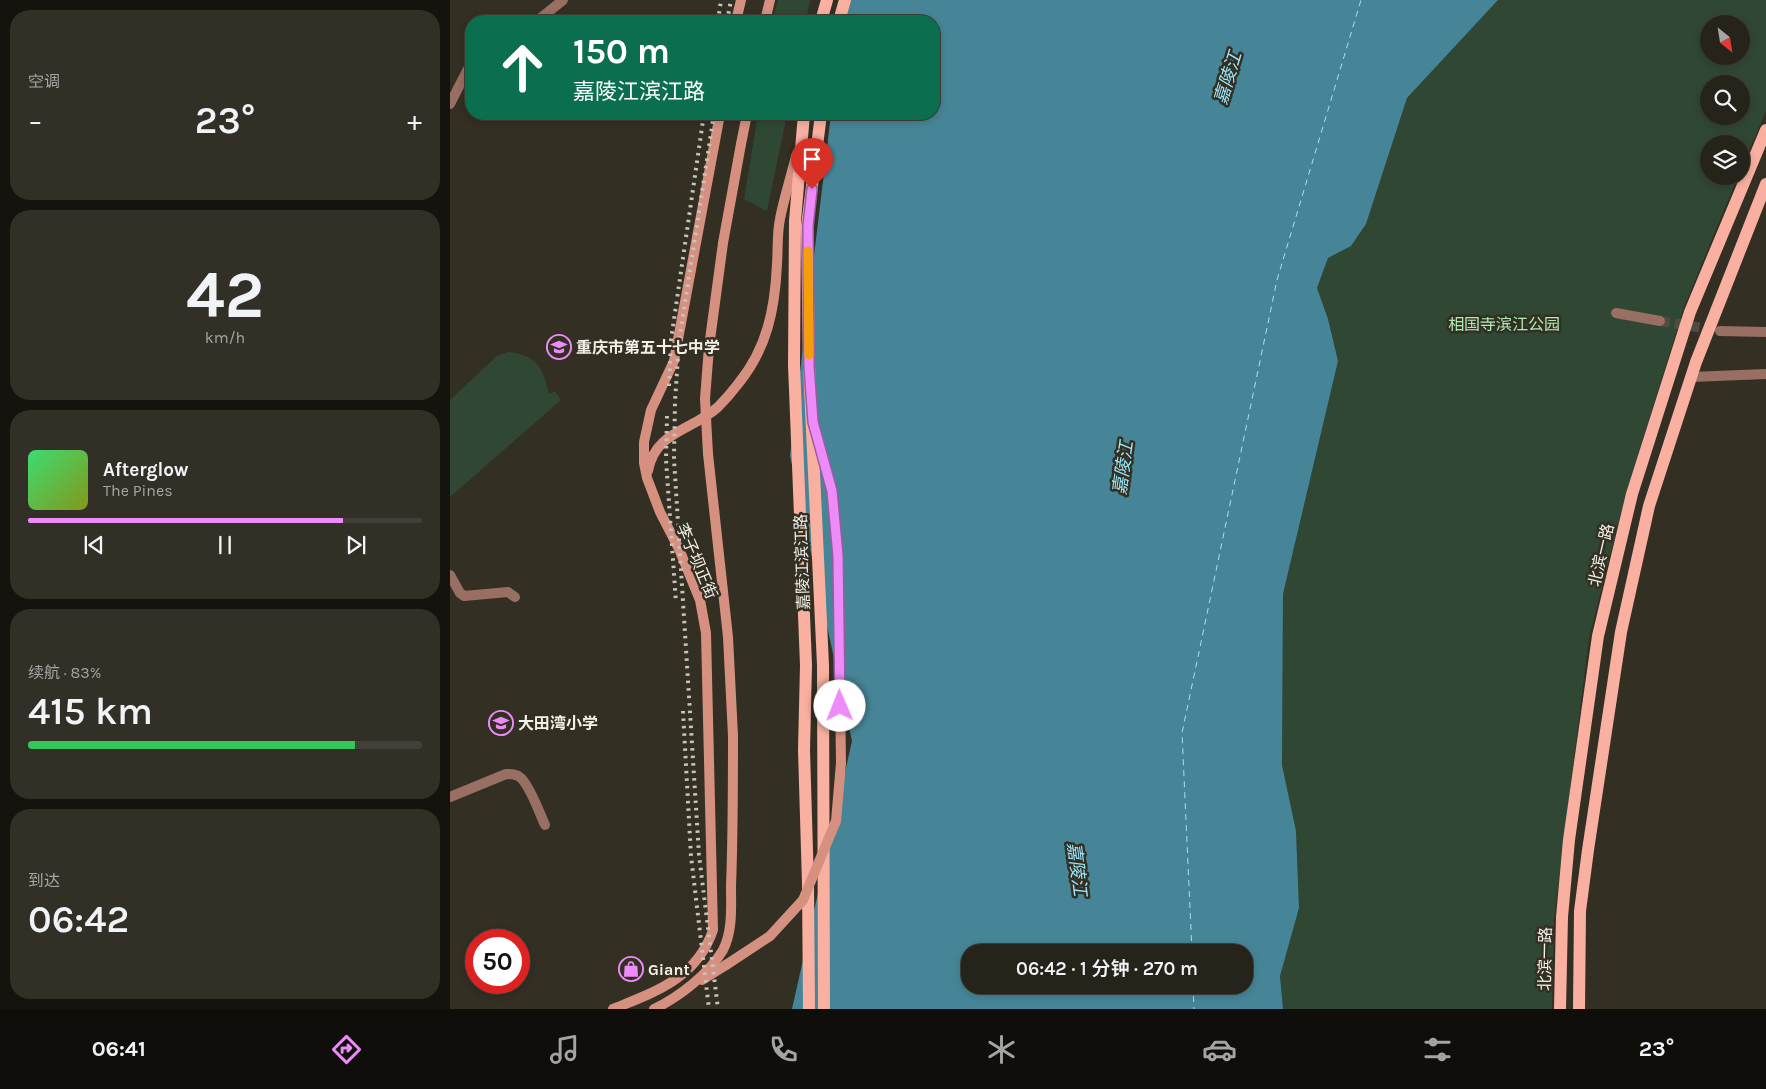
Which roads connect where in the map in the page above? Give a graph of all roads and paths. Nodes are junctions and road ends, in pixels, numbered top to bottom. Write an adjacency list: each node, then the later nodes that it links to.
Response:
1 (563, 0): 6 (street)
2 (741, 0): 7 (main road)
3 (770, 0): 8 (main road)
4 (827, 0): 9 (main road)
5 (845, 0): 10 (main road)
6 (544, 15)
7 (737, 15)
8 (766, 15)
9 (823, 15)
10 (841, 15)
11 (465, 75): 12 (street)
12 (450, 104)
13 (719, 120): 27 (main road, 李子坝正街)
14 (746, 120): 32 (main road, 李子坝正街, bridge)
15 (803, 120): 27 (main road)
16 (804, 120): 35 (main road, 嘉陵江滨江路, bridge)
17 (820, 120): 26 (main road, 嘉陵江滨江路)
18 (1766, 130): 37 (main road, 北滨一路)
19 (1766, 184): 25 (main road)
20 (1616, 313): 21 (street)
21 (1660, 321)
22 (1720, 331): 23 (street)
23 (1766, 332)
24 (1766, 374): 25 (street)
25 (1692, 377): 38 (main road)
26 (813, 422): 32 (main road, bridge); 36 (main road, 嘉陵江滨江路, bridge)
27 (647, 478): 33 (main road, 李子坝正街)
28 (450, 575): 29 (street)
29 (515, 597)
30 (450, 797): 31 (street)
31 (545, 825)
32 (678, 996): 34 (main road, 李子坝正街)
33 (613, 1009)
34 (654, 1009)
35 (810, 1009)
36 (824, 1009)
37 (1560, 1009)
38 (1578, 1009)

